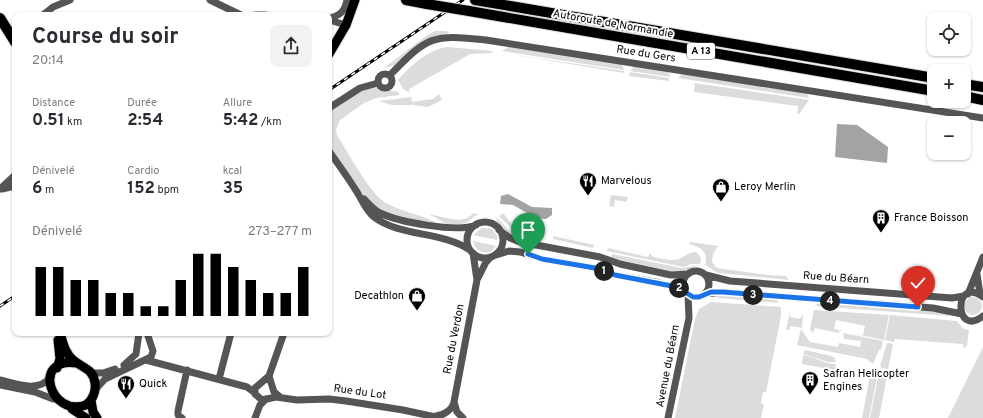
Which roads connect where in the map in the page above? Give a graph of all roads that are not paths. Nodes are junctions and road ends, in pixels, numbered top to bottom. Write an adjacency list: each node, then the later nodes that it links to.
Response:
1 (70, 0): 7 (street)
2 (210, 0): 8 (street)
3 (347, 0): 10 (street)
4 (355, 0): 12 (main road)
5 (406, 0): 20 (highway, Autoroute de Normandie / A 13, bridge)
6 (478, 1): 16 (highway, Autoroute de Normandie / A 13)
7 (47, 12)
8 (235, 12)
9 (0, 18): 13 (highway)
10 (332, 18)
11 (332, 20): 12 (street)
12 (346, 25): 14 (main road)
13 (12, 37)
14 (332, 49)
15 (390, 75): 17 (street); 17 (street); 24 (street, Rue du Gers)
16 (927, 77)
17 (378, 83): 23 (street)
18 (971, 85): 19 (highway)
19 (983, 87)
20 (927, 90)
21 (971, 97): 22 (highway)
22 (983, 100)
23 (332, 106)
24 (983, 118)
25 (332, 155): 29 (street)
26 (12, 178): 28 (street)
27 (12, 187): 28 (street)
28 (0, 189)
29 (356, 191): 30 (street); 32 (street)
30 (476, 225): 31 (street); 32 (street)
31 (499, 230): 33 (street); 36 (street)
32 (472, 251): 33 (street); 38 (street, Rue du Verdon)
33 (492, 256): 38 (street, Rue du Verdon); 39 (street)
34 (983, 257): 35 (street)
35 (977, 272): 40 (street); 41 (street)
36 (688, 274): 37 (street); 39 (street)
37 (706, 275): 40 (street, Rue du Béarn); 42 (street)
38 (477, 280): 72 (street, Rue du Verdon)
39 (686, 292): 42 (street); 45 (street, Avenue du Béarn)
40 (966, 295): 41 (street, Rue du Béarn); 43 (street)
41 (981, 295)
42 (702, 296): 43 (street, Rue du Béarn); 45 (street, Avenue du Béarn)
43 (962, 314): 44 (street, Rue du Béarn)
44 (983, 316)
45 (689, 318): 81 (street, Avenue du Béarn)
46 (59, 336): 57 (main road)
47 (60, 336): 56 (main road)
48 (139, 336): 52 (street)
49 (148, 336): 53 (street)
50 (230, 336): 62 (street)
51 (283, 336): 61 (street)
52 (137, 350): 53 (street); 54 (street); 59 (street)
53 (152, 350): 54 (street); 55 (street)
54 (145, 360): 55 (street); 67 (street)
55 (160, 363): 58 (street)
56 (77, 364): 57 (main road); 59 (main road)
57 (57, 368): 60 (main road)
58 (187, 370): 62 (street); 79 (street)
59 (92, 374): 67 (main road)
60 (51, 376): 63 (street); 69 (main road)
61 (269, 376): 65 (street); 66 (street)
62 (219, 379): 66 (street)
63 (0, 380)
64 (0, 385): 69 (street)
65 (271, 387): 66 (street); 68 (street); 70 (street)
66 (258, 389): 70 (street); 73 (street)
67 (95, 390): 71 (main road)
68 (280, 398): 70 (street, Rue du Lot); 75 (street, Rue du Lot)
69 (53, 399): 74 (main road)
70 (267, 399): 73 (street)
71 (90, 400): 74 (main road); 78 (main road)
72 (454, 402): 75 (street); 76 (street)
73 (259, 407): 80 (street)
74 (72, 409): 77 (main road)
75 (442, 415): 76 (street, Rue du Lot)
76 (460, 416)
77 (86, 418)
78 (97, 418)
79 (182, 418)
80 (255, 418)
81 (668, 418)

